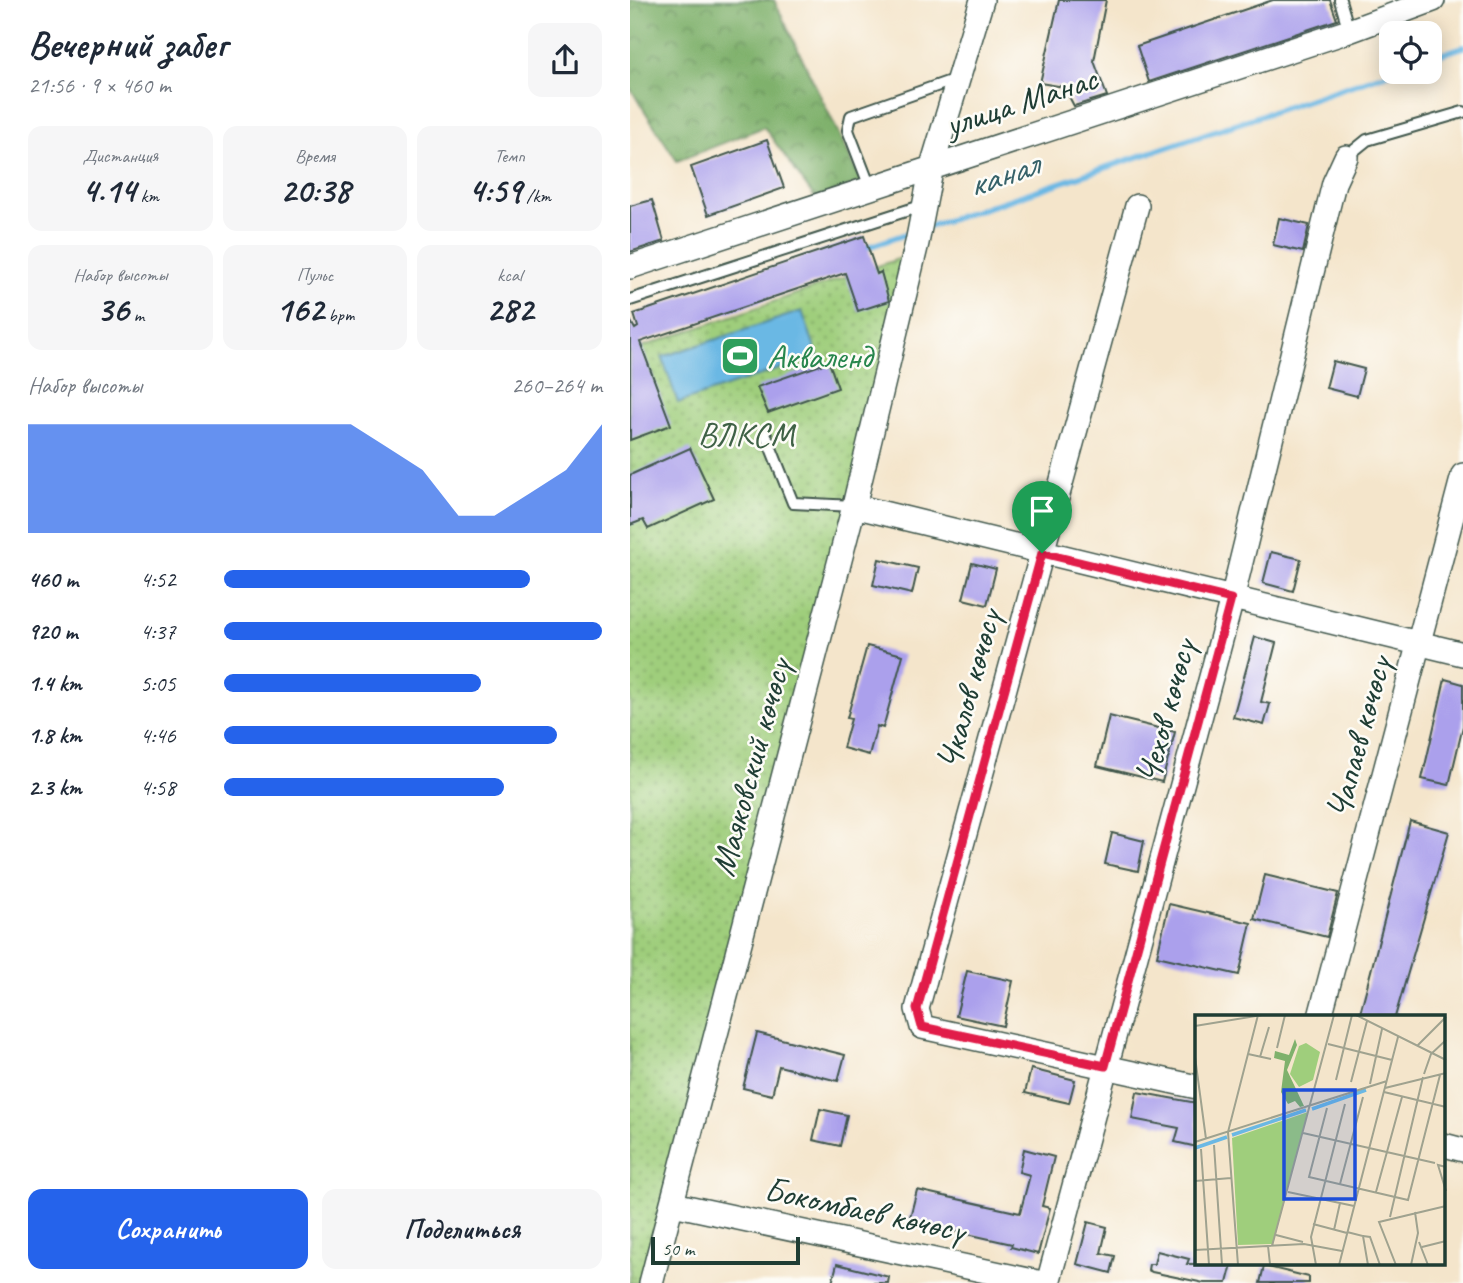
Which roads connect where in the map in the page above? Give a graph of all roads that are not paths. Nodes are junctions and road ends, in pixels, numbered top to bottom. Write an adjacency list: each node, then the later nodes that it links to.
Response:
1 (982, 0): 5 (street)
2 (1340, 0): 4 (lane)
3 (1433, 0): 4 (street, улица Манас)
4 (1349, 31): 8 (street, улица Манас)
5 (959, 78): 8 (street); 9 (lane)
6 (1463, 112): 7 (lane)
7 (1346, 156): 18 (street, Чехов көчөсү)
8 (932, 166): 9 (street, улица Манас); 10 (street, Маяковский көчөсү)
9 (870, 187): 12 (street, улица Манас)
10 (925, 206): 13 (lane); 16 (street, Маяковский көчөсү)
11 (1137, 206): 17 (street, Чкалов көчөсү)
12 (630, 267)
13 (630, 300)
14 (765, 433): 16 (lane)
15 (1463, 475): 19 (street, Чапаев көчөсү)
16 (855, 506): 17 (street); 26 (street, Маяковский көчөсү)
17 (1042, 553): 18 (street); 22 (street, Чкалов көчөсү)
18 (1231, 599): 19 (street); 22 (street, Чехов көчөсү)
19 (1419, 643): 20 (street); 21 (street, Чапаев көчөсү)
20 (1463, 654)
21 (1321, 1015)
22 (1105, 1066): 23 (street); 29 (street, Чехов көчөсү)
23 (1195, 1087)
24 (1446, 1146): 25 (street)
25 (1463, 1150)
26 (673, 1204): 27 (street, Маяковский көчөсү); 28 (street, Бокомбаев көчөсү)
27 (651, 1283)
28 (1042, 1283)
29 (1048, 1283)

